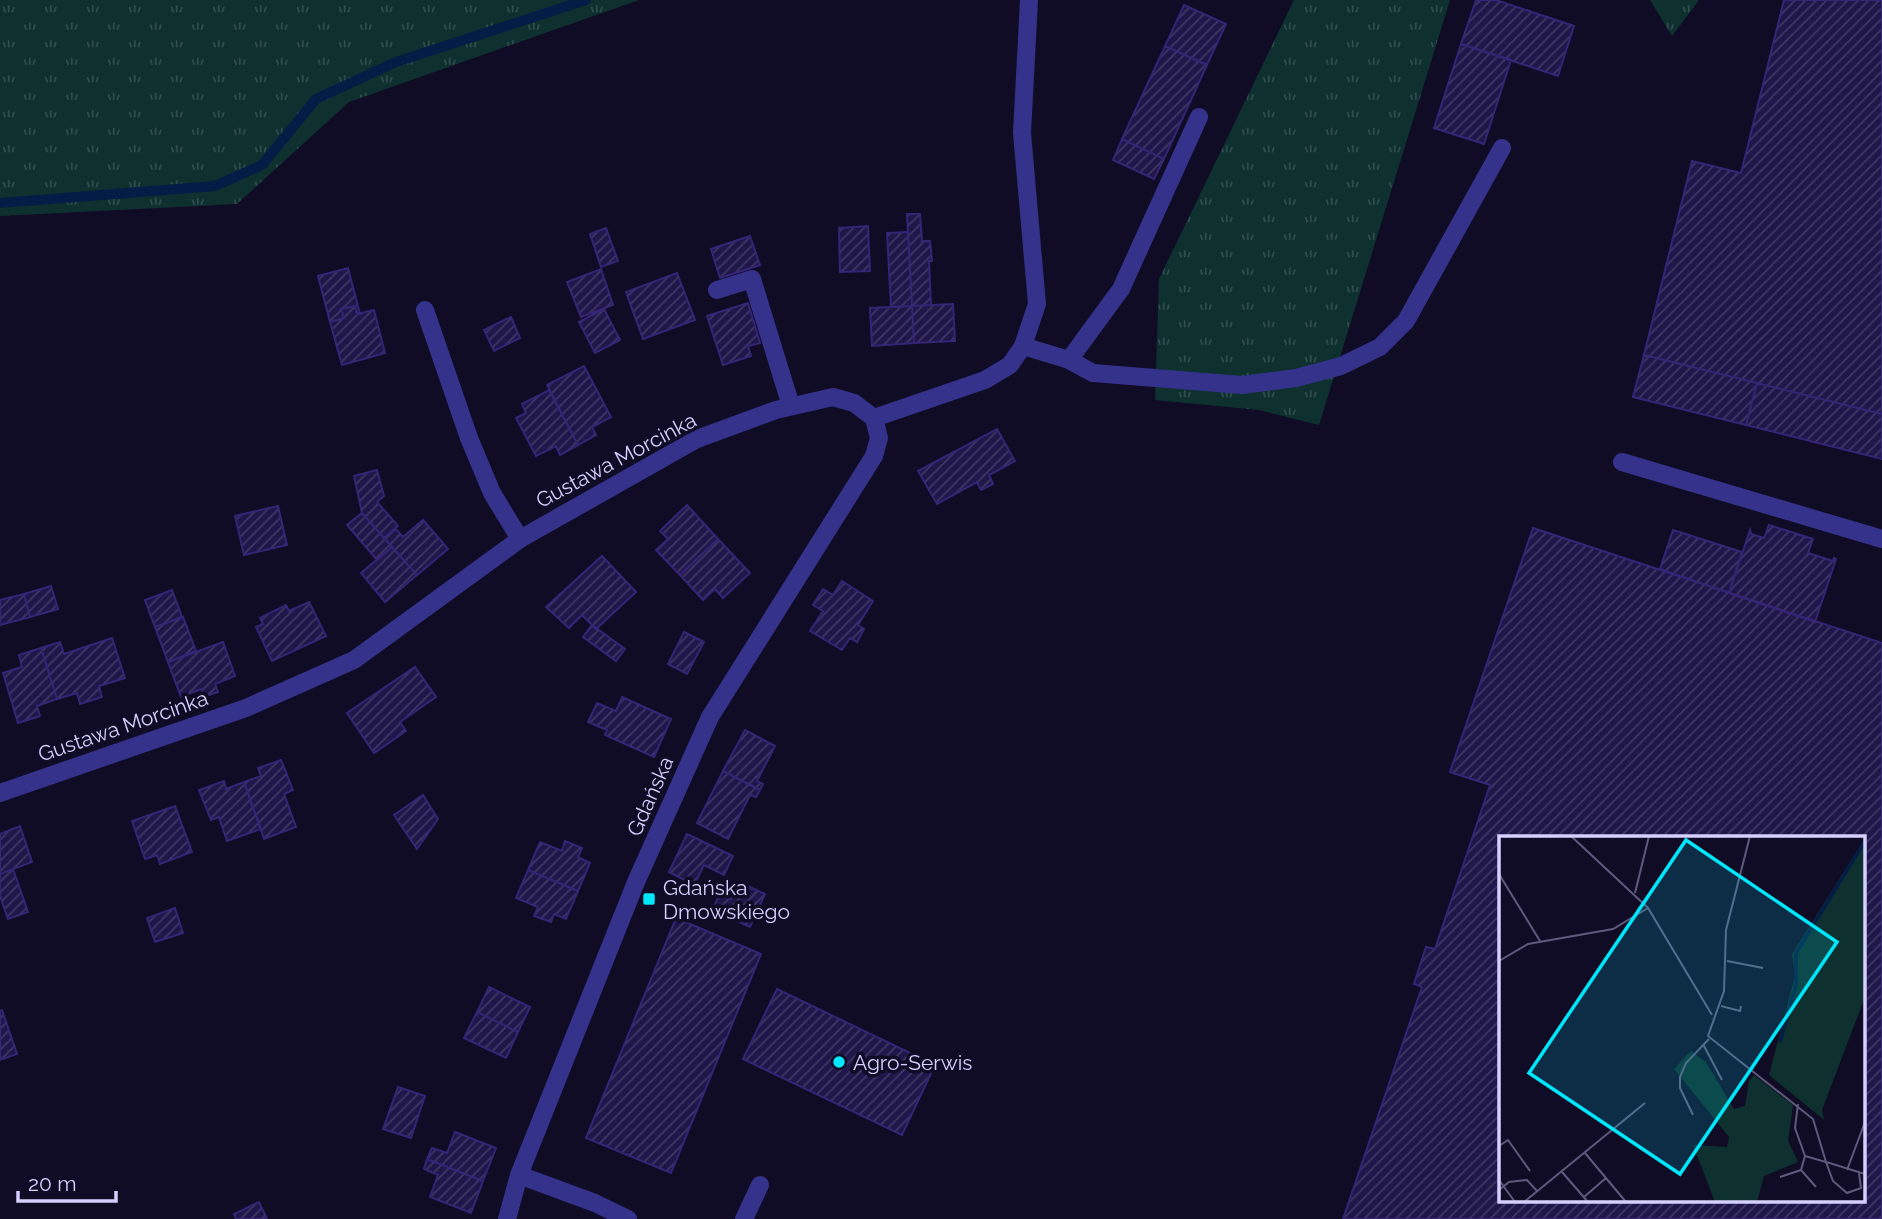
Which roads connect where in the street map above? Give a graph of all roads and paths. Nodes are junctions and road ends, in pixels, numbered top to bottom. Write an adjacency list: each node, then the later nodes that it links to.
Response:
1 (1029, 0): 6 (street)
2 (1199, 117): 7 (street)
3 (1502, 148): 7 (street)
4 (717, 290): 8 (street)
5 (425, 310): 11 (street)
6 (1023, 346): 7 (street); 9 (street)
7 (1069, 360)
8 (791, 406): 9 (street, Gustawa Morcinka); 11 (street, Gustawa Morcinka)
9 (874, 418): 14 (street, Gdańska)
10 (1622, 462): 12 (street)
11 (520, 539): 13 (street, Gustawa Morcinka)
12 (1882, 539)
13 (0, 793)
14 (519, 1175): 16 (street, Gdańska); 17 (street)
15 (761, 1185): 18 (street)
16 (507, 1219)
17 (628, 1219)
18 (744, 1219)

